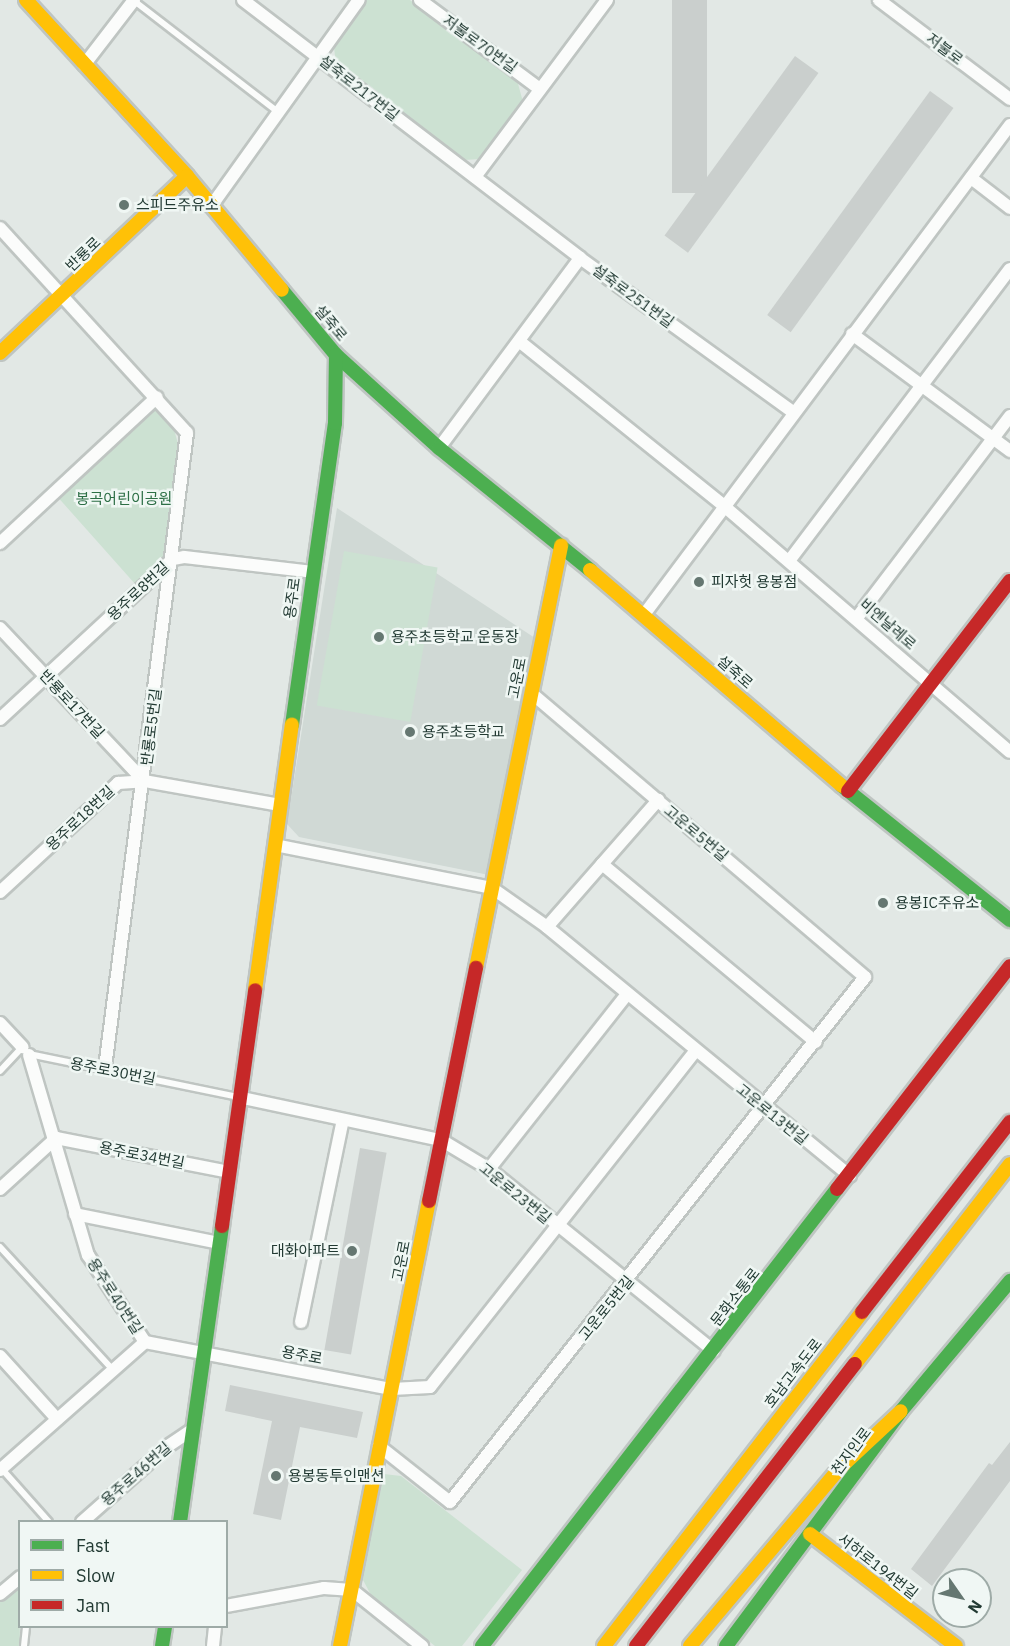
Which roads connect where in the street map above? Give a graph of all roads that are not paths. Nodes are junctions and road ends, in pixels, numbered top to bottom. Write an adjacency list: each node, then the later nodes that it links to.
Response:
1 (26, 0): 9 (main road, 설죽로)
2 (133, 0): 9 (street); 12 (lane)
3 (243, 0): 8 (street, 설죽로217번길)
4 (359, 0): 8 (street)
5 (420, 0): 10 (street, 저불로70번길)
6 (879, 0): 11 (street, 저불로)
7 (602, 2): 10 (street)
8 (319, 56): 12 (street); 15 (street, 설죽로217번길)
9 (84, 65): 14 (main road, 설죽로)
10 (540, 89): 15 (street)
11 (1010, 99)
12 (279, 112): 17 (street)
13 (1010, 125): 16 (street)
14 (187, 176): 17 (main road, 설죽로); 22 (main road, 반룡로)
15 (475, 177): 20 (street, 설죽로251번길)
16 (971, 178): 18 (street); 23 (street)
17 (212, 205): 26 (main road, 설죽로)
18 (1010, 208)
19 (0, 228): 22 (street, 반룡로5번길)
20 (580, 258): 24 (street); 29 (street, 설죽로251번길)
21 (1010, 268): 27 (street)
22 (63, 296): 25 (main road, 반룡로); 28 (street, 반룡로5번길)
23 (852, 334): 27 (street); 29 (street)
24 (519, 341): 32 (street); 34 (street)
25 (0, 353)
26 (336, 355): 32 (main road, 설죽로); 39 (main road, 용주로)
27 (921, 386): 31 (street); 38 (street)
28 (157, 397): 35 (street); 37 (street, 반룡로5번길)
29 (793, 412): 34 (street)
30 (1010, 416): 31 (street)
31 (993, 439): 33 (street); 42 (street)
32 (439, 448): 36 (main road, 설죽로)
33 (1010, 451)
34 (724, 506): 38 (street); 41 (street)
35 (0, 543)
36 (561, 545): 41 (main road, 설죽로); 46 (main road, 고운로)
37 (173, 559): 39 (street, 용주로8번길); 44 (street, 용주로8번길); 49 (street, 반룡로5번길)
38 (789, 561): 42 (street, 비엔날레로)
39 (313, 572): 52 (main road, 용주로)
40 (1010, 581): 45 (main road)
41 (643, 616): 50 (main road, 설죽로)
42 (856, 619): 45 (street, 비엔날레로)
43 (0, 628): 44 (street, 반룡로17번길)
44 (46, 676): 47 (street, 용주로8번길); 49 (street, 반룡로17번길)
45 (932, 683): 48 (street, 비엔날레로); 50 (main road)
46 (531, 693): 51 (street, 고운로5번길); 55 (main road, 고운로)
47 (0, 718)
48 (1010, 752)
49 (144, 781): 52 (street, 용주로18번길); 56 (street, 용주로18번길); 65 (street, 반룡로5번길)
50 (848, 791): 57 (main road, 설죽로)
51 (658, 801): 54 (street, 고운로5번길); 62 (street, 고운로5번길)
52 (280, 806): 53 (main road, 용주로)
53 (275, 846): 55 (street); 67 (main road, 용주로)
54 (602, 864): 58 (street); 62 (street)
55 (492, 888): 58 (street, 고운로13번길); 72 (main road, 고운로)
56 (0, 892)
57 (1010, 920)
58 (547, 927): 60 (street, 고운로13번길)
59 (1010, 966): 76 (main road, 문화소통로)
60 (627, 994): 64 (street, 고운로13번길); 74 (street)
61 (0, 1023): 63 (street)
62 (816, 1042): 68 (street, 고운로5번길)
63 (26, 1051): 65 (lane, 용주로30번길); 66 (lane); 71 (street)
64 (695, 1051): 68 (street, 고운로13번길); 79 (street, 고운로23번길)
65 (105, 1068): 67 (lane, 용주로30번길)
66 (0, 1071)
67 (238, 1098): 69 (street); 75 (main road, 용주로)
68 (764, 1107): 76 (street, 고운로13번길); 83 (street, 고운로5번길)
69 (343, 1120): 72 (street); 84 (street)
70 (1010, 1122): 113 (main road, 호남고속도로)
71 (56, 1138): 75 (street, 용주로34번길); 77 (street); 78 (street)
72 (441, 1140): 74 (street, 고운로23번길); 90 (main road, 고운로)
73 (1010, 1164): 114 (main road)
74 (489, 1169): 79 (street, 고운로23번길)
75 (229, 1172): 80 (main road, 용주로)
76 (850, 1176): 86 (main road, 문화소통로)
77 (0, 1189)
78 (75, 1214): 80 (street); 85 (street, 용주로40번길)
79 (557, 1227): 83 (street, 고운로23번길); 90 (street, 고운로23번길)
80 (219, 1243): 87 (main road, 용주로)
81 (0, 1247): 89 (lane)
82 (1010, 1281): 91 (main road, 천지인로)
83 (626, 1282): 86 (street, 고운로23번길); 94 (street, 고운로5번길)
84 (301, 1322)
85 (145, 1342): 87 (street, 용주로40번길); 89 (street, 용주로40번길)
86 (714, 1351): 112 (main road, 문화소통로)
87 (206, 1353): 90 (street, 용주로); 93 (main road, 용주로)
88 (0, 1356): 92 (street)
89 (113, 1371): 92 (street, 용주로40번길)
90 (392, 1389): 94 (main road, 고운로)
91 (901, 1412): 99 (main road, 천지인로); 115 (main road)
92 (57, 1419): 95 (street, 용주로40번길)
93 (193, 1430): 97 (street, 용주로46번길); 98 (main road, 용주로)
94 (379, 1446): 101 (main road, 고운로)
95 (1, 1469): 96 (lane, 용주로40번길)
96 (48, 1520)
97 (83, 1520)
98 (180, 1520)
99 (810, 1534): 116 (main road, 천지인로); 117 (main road, 서하로194번길)
100 (18, 1579): 102 (street)
101 (352, 1590): 103 (street); 110 (main road, 고운로); 111 (street)
102 (0, 1594)
103 (228, 1606)
104 (26, 1628): 107 (lane)
105 (165, 1628): 108 (main road)
106 (215, 1628): 109 (street)
107 (24, 1646)
108 (162, 1646)
109 (213, 1646)
110 (340, 1646)
111 (422, 1646)
112 (482, 1646)
113 (604, 1646)
114 (636, 1646)
115 (690, 1646)
116 (726, 1646)
117 (956, 1646)

